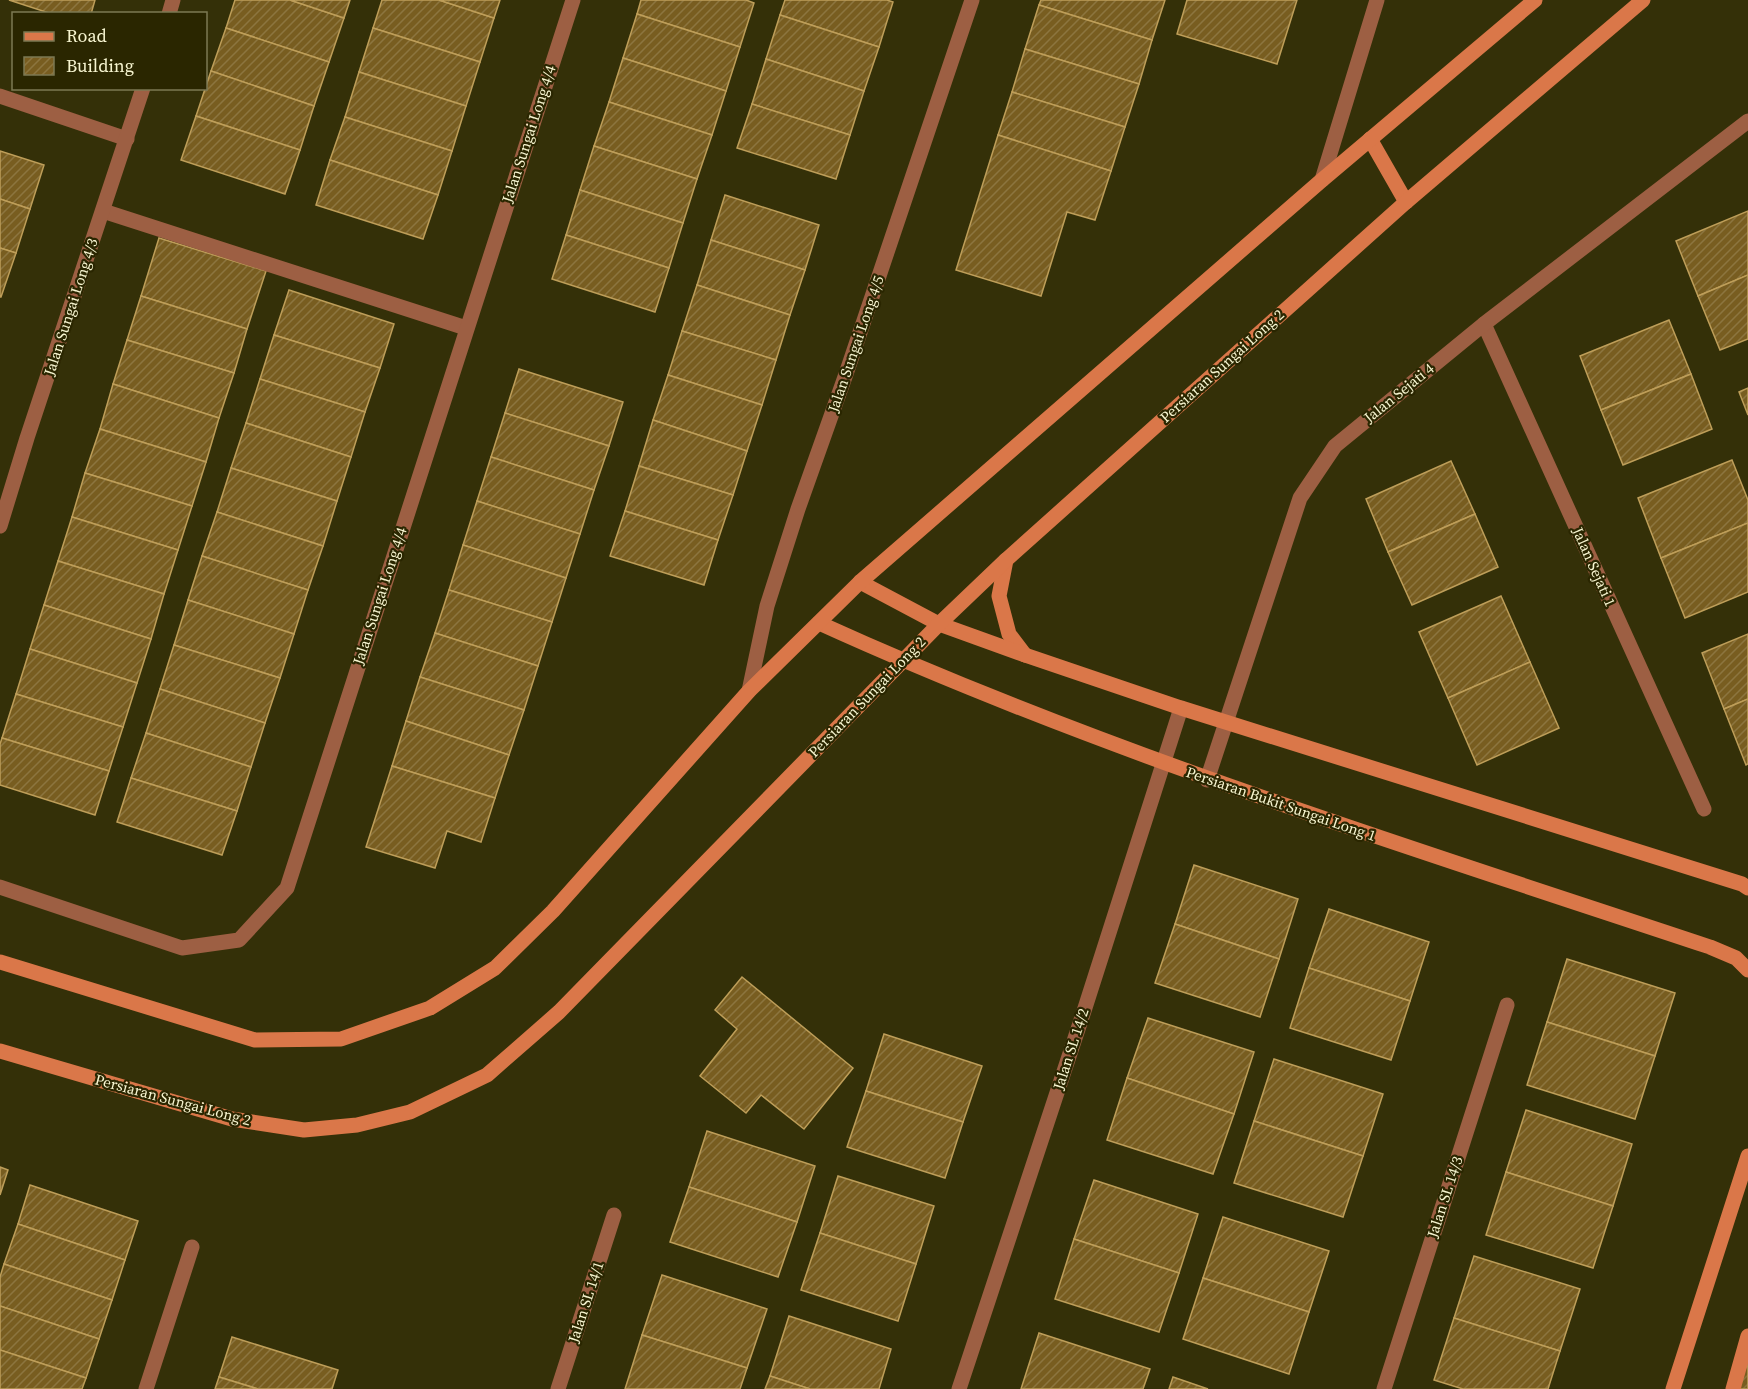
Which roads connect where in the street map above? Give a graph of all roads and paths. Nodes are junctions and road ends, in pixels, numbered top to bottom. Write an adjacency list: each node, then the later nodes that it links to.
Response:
1 (573, 0): 15 (street, Jalan Sungai Long 4/4)
2 (972, 0): 23 (street, Jalan Sungai Long 4/5)
3 (1377, 0): 11 (street)
4 (1536, 0): 10 (street)
5 (1643, 0): 12 (street, Persiaran Sungai Long 2)
6 (142, 90): 9 (street, Jalan Sungai Long 4/3)
7 (0, 96): 9 (street)
8 (1748, 121): 14 (street, Jalan Sejati 4)
9 (127, 139): 13 (street, Jalan Sungai Long 4/3)
10 (1370, 139): 11 (street); 12 (street)
11 (1322, 180): 18 (street)
12 (1406, 202): 17 (street, Persiaran Sungai Long 2)
13 (103, 211): 15 (street); 16 (street, Jalan Sungai Long 4/3)
14 (1484, 324): 25 (street, Jalan Sejati 4); 28 (street, Jalan Sejati 1)
15 (466, 328): 29 (street, Jalan Sungai Long 4/4)
16 (0, 526)
17 (1006, 560): 20 (street, Persiaran Sungai Long 2); 21 (street)
18 (860, 582): 19 (street); 20 (street)
19 (819, 623): 22 (street, Persiaran Bukit Sungai Long 1); 23 (street)
20 (939, 624): 21 (street); 22 (street, Persiaran Sungai Long 2)
21 (1025, 655): 24 (street)
22 (902, 661): 26 (street, Persiaran Bukit Sungai Long 1); 34 (street, Persiaran Sungai Long 2)
23 (749, 691): 31 (street)
24 (1181, 708): 25 (street); 26 (street, Jalan SL 14/2)
25 (1227, 722): 27 (street, Jalan Sejati 4); 30 (street)
26 (1161, 763): 27 (street, Persiaran Bukit Sungai Long 1); 41 (street, Jalan SL 14/2)
27 (1207, 780): 32 (street, Persiaran Bukit Sungai Long 1)
28 (1704, 809)
29 (0, 886)
30 (1748, 888)
31 (0, 962)
32 (1748, 970)
33 (1507, 1005): 42 (street, Jalan SL 14/3)
34 (0, 1051)
35 (1748, 1156): 43 (street)
36 (614, 1215): 40 (street, Jalan SL 14/1)
37 (192, 1247): 39 (street)
38 (1748, 1336): 44 (street)
39 (146, 1389)
40 (558, 1389)
41 (959, 1389)
42 (1384, 1389)
43 (1673, 1389)
44 (1733, 1389)

